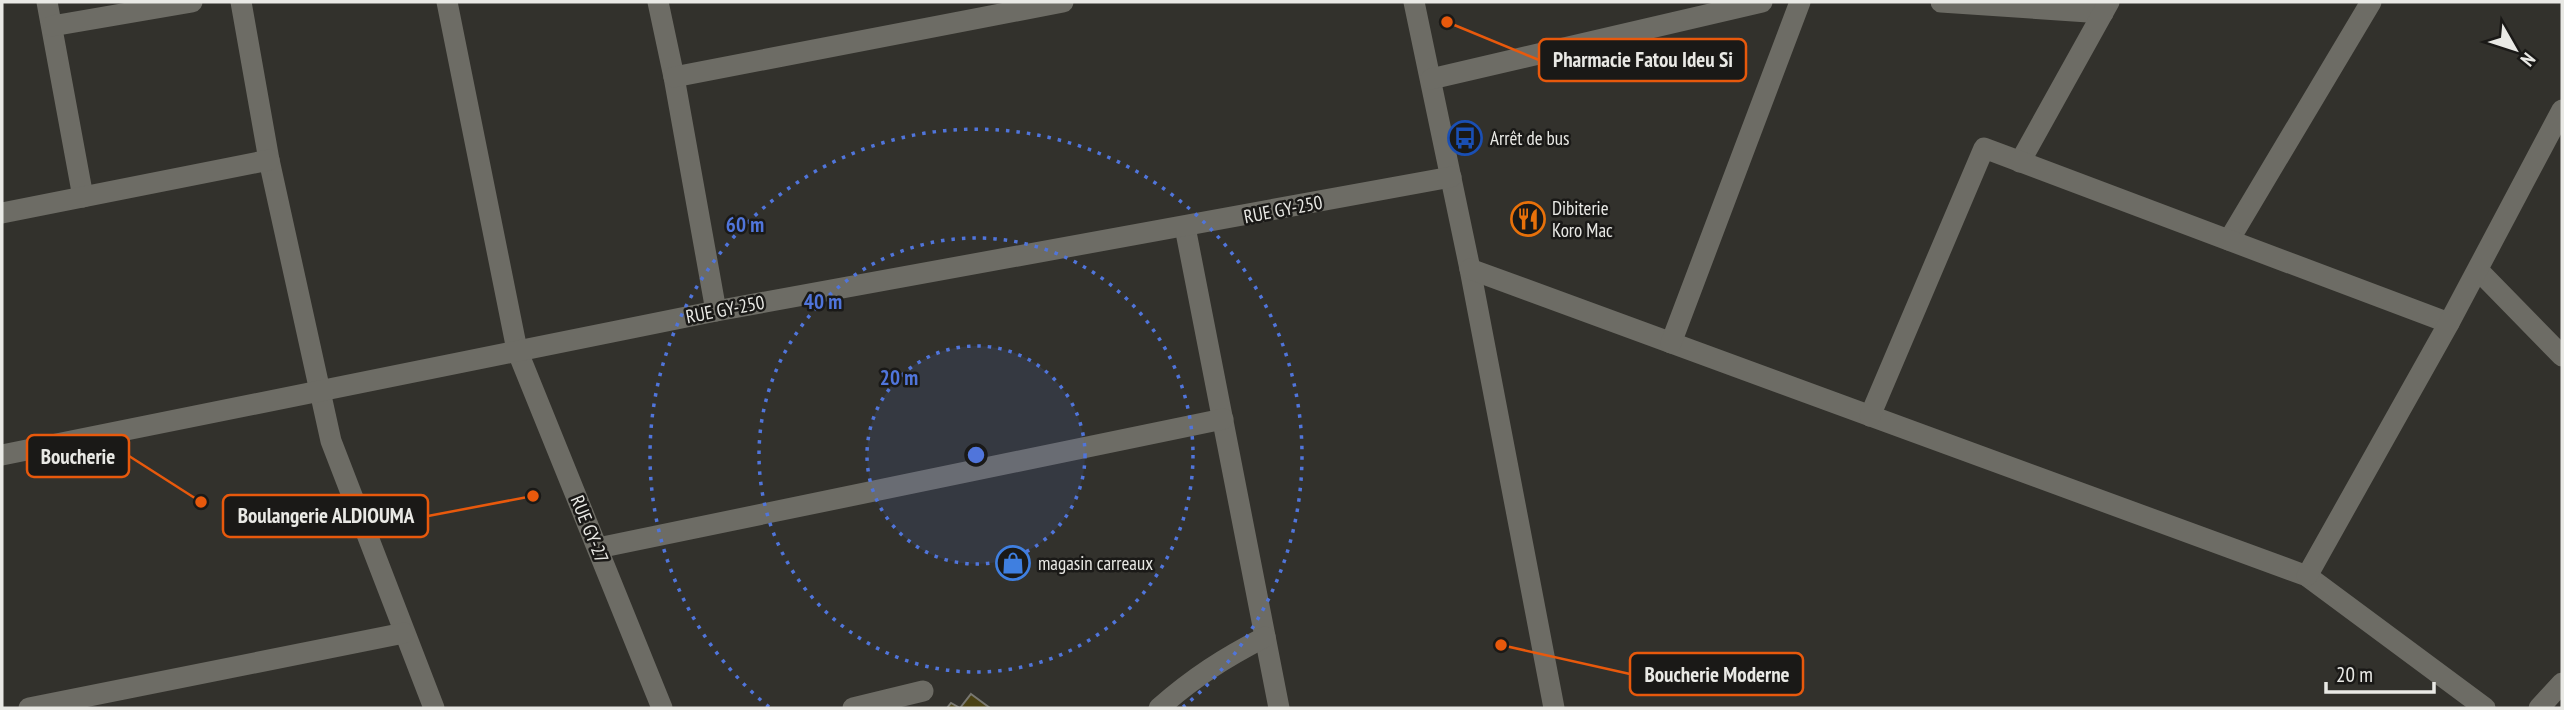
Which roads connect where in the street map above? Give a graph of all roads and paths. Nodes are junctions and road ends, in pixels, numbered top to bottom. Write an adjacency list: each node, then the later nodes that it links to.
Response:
1 (47, 2): 13 (street)
2 (191, 2): 13 (street)
3 (241, 2): 17 (street)
4 (447, 2): 29 (street, RUE GY-27)
5 (658, 2): 14 (street)
6 (1063, 2): 14 (street)
7 (1415, 2): 15 (street)
8 (1762, 2): 15 (street)
9 (1800, 2): 28 (street)
10 (1941, 2): 12 (street)
11 (2371, 2): 23 (street)
12 (2106, 8): 18 (street)
13 (52, 26): 20 (street)
14 (674, 77): 26 (street)
15 (1431, 79): 19 (street)
16 (2562, 110): 25 (street)
17 (269, 160): 20 (street); 31 (street)
18 (2020, 162): 23 (street); 32 (street)
19 (1451, 177): 22 (street, RUE GY-250); 24 (street)
20 (83, 197): 21 (street)
21 (2, 213)
22 (1185, 227): 26 (street, RUE GY-250); 33 (street)
23 (2229, 240): 27 (street)
24 (1470, 269): 28 (street); 47 (street)
25 (2478, 270): 27 (street); 30 (street)
26 (716, 311): 29 (street, RUE GY-250)
27 (2449, 323): 36 (street)
28 (1671, 343): 32 (street)
29 (517, 350): 31 (street, RUE GY-250); 35 (street, RUE GY-27)
30 (2562, 356)
31 (319, 391): 34 (street, RUE GY-250); 37 (street)
32 (1870, 416): 36 (street)
33 (1223, 419): 35 (street); 38 (street)
34 (2, 455)
35 (598, 548): 43 (street, RUE GY-27)
36 (2307, 576): 48 (street)
37 (404, 633): 41 (street); 42 (street)
38 (1265, 637): 45 (street); 46 (street)
39 (2562, 683): 49 (street)
40 (923, 691): 44 (street)
41 (32, 708)
42 (434, 708)
43 (662, 708)
44 (853, 708)
45 (1158, 708)
46 (1279, 708)
47 (1554, 708)
48 (2485, 708)
49 (2539, 708)

